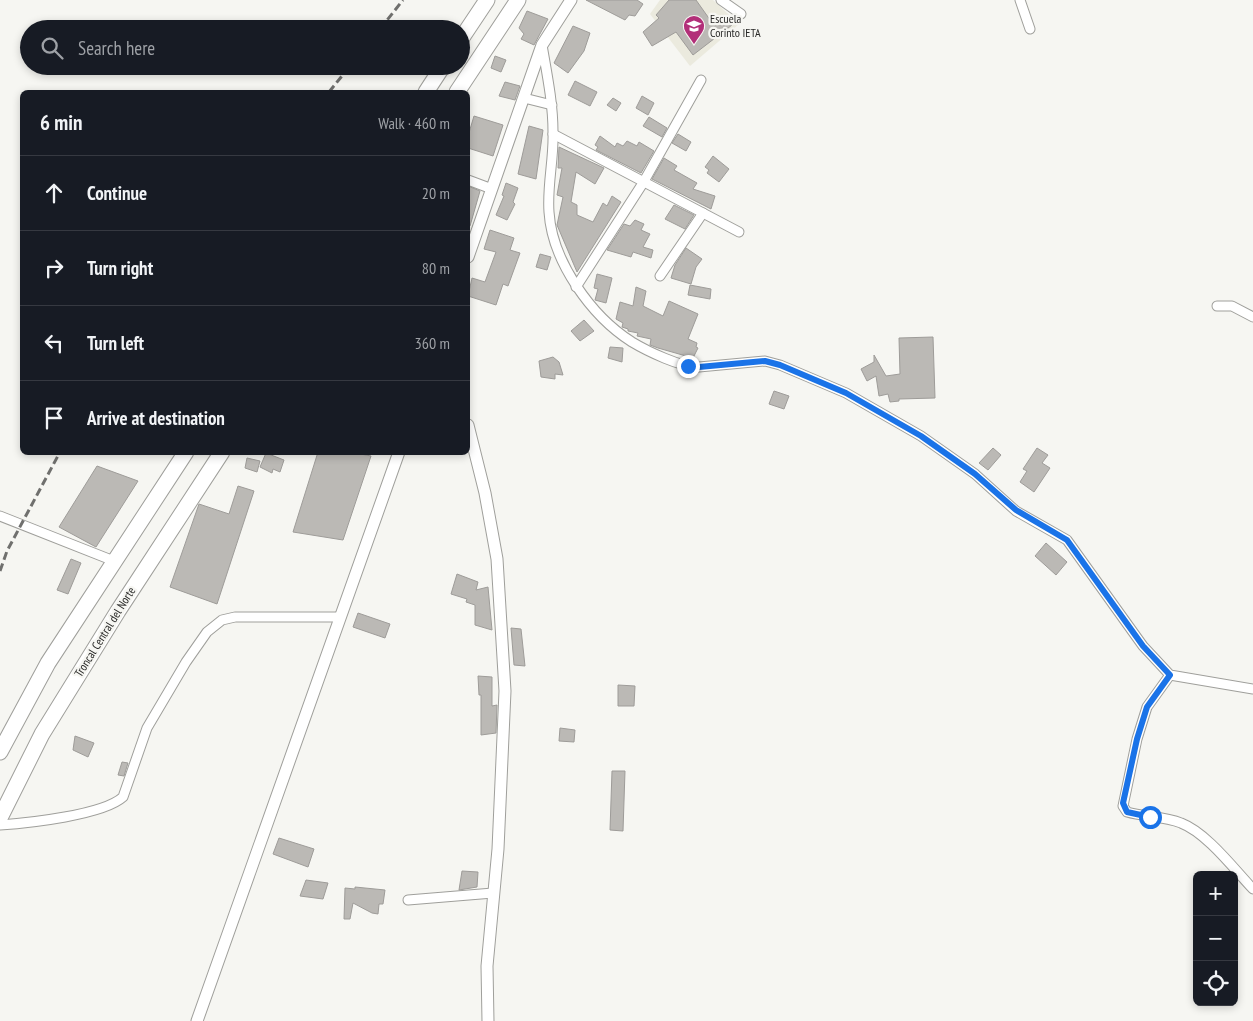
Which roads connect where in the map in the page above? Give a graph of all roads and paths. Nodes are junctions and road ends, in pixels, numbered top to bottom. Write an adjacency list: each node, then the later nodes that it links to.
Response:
1 (487, 0): 7 (highway)
2 (518, 0): 10 (highway)
3 (571, 0): 9 (street)
4 (722, 0): 6 (street)
5 (1020, 0): 8 (street)
6 (741, 14)
7 (470, 26)
8 (1030, 29)
9 (542, 45): 16 (street); 17 (street)
10 (470, 72)
11 (437, 75): 14 (highway)
12 (468, 75): 15 (highway)
13 (701, 80): 20 (street)
14 (427, 90)
15 (458, 90)
16 (524, 98): 17 (street); 21 (street)
17 (552, 105): 18 (street)
18 (553, 134): 20 (street); 26 (street)
19 (470, 181): 21 (street)
20 (643, 183): 22 (street); 26 (street)
21 (492, 189): 24 (street)
22 (703, 213): 23 (street); 25 (street)
23 (739, 232)
24 (470, 252)
25 (660, 276)
26 (576, 288): 36 (street)
27 (1217, 306): 28 (street)
28 (1253, 318)
29 (470, 434): 42 (street)
30 (184, 455): 34 (highway)
31 (220, 455): 39 (highway, Troncal Central del Norte)
32 (397, 455): 35 (street)
33 (0, 516): 34 (street)
34 (114, 561): 38 (highway)
35 (340, 617): 40 (street); 44 (street)
36 (1170, 675): 37 (street); 41 (street)
37 (1253, 689)
38 (0, 752)
39 (0, 818)
40 (0, 825)
41 (1253, 889)
42 (493, 893): 43 (street); 45 (street)
43 (408, 900)
44 (197, 1021)
45 (488, 1021)

